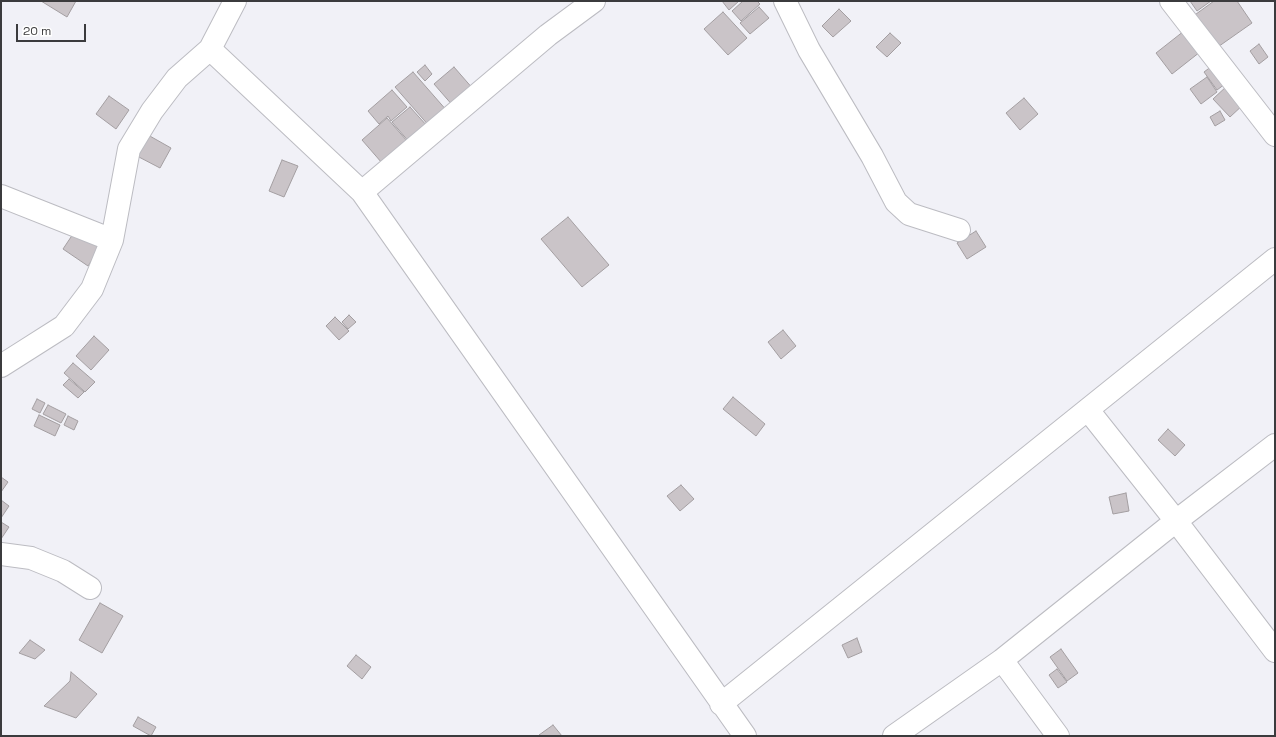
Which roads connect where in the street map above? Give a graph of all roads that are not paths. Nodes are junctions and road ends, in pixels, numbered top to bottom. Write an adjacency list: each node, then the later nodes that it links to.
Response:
1 (235, 1): 5 (street)
2 (594, 1): 7 (street)
3 (785, 1): 9 (street)
4 (1171, 1): 6 (street)
5 (210, 49): 7 (street); 10 (street)
6 (1275, 136)
7 (362, 192): 20 (street)
8 (1, 196): 10 (street)
9 (959, 230)
10 (112, 240): 12 (street)
11 (1275, 259): 13 (street)
12 (1, 366)
13 (1088, 410): 15 (street); 20 (street)
14 (1275, 445): 15 (street)
15 (1176, 521): 18 (street); 19 (street)
16 (1, 554): 17 (street)
17 (90, 588)
18 (1275, 651)
19 (1002, 660): 22 (street); 23 (street)
20 (721, 704): 21 (street)
21 (745, 736)
22 (894, 736)
23 (1058, 736)

